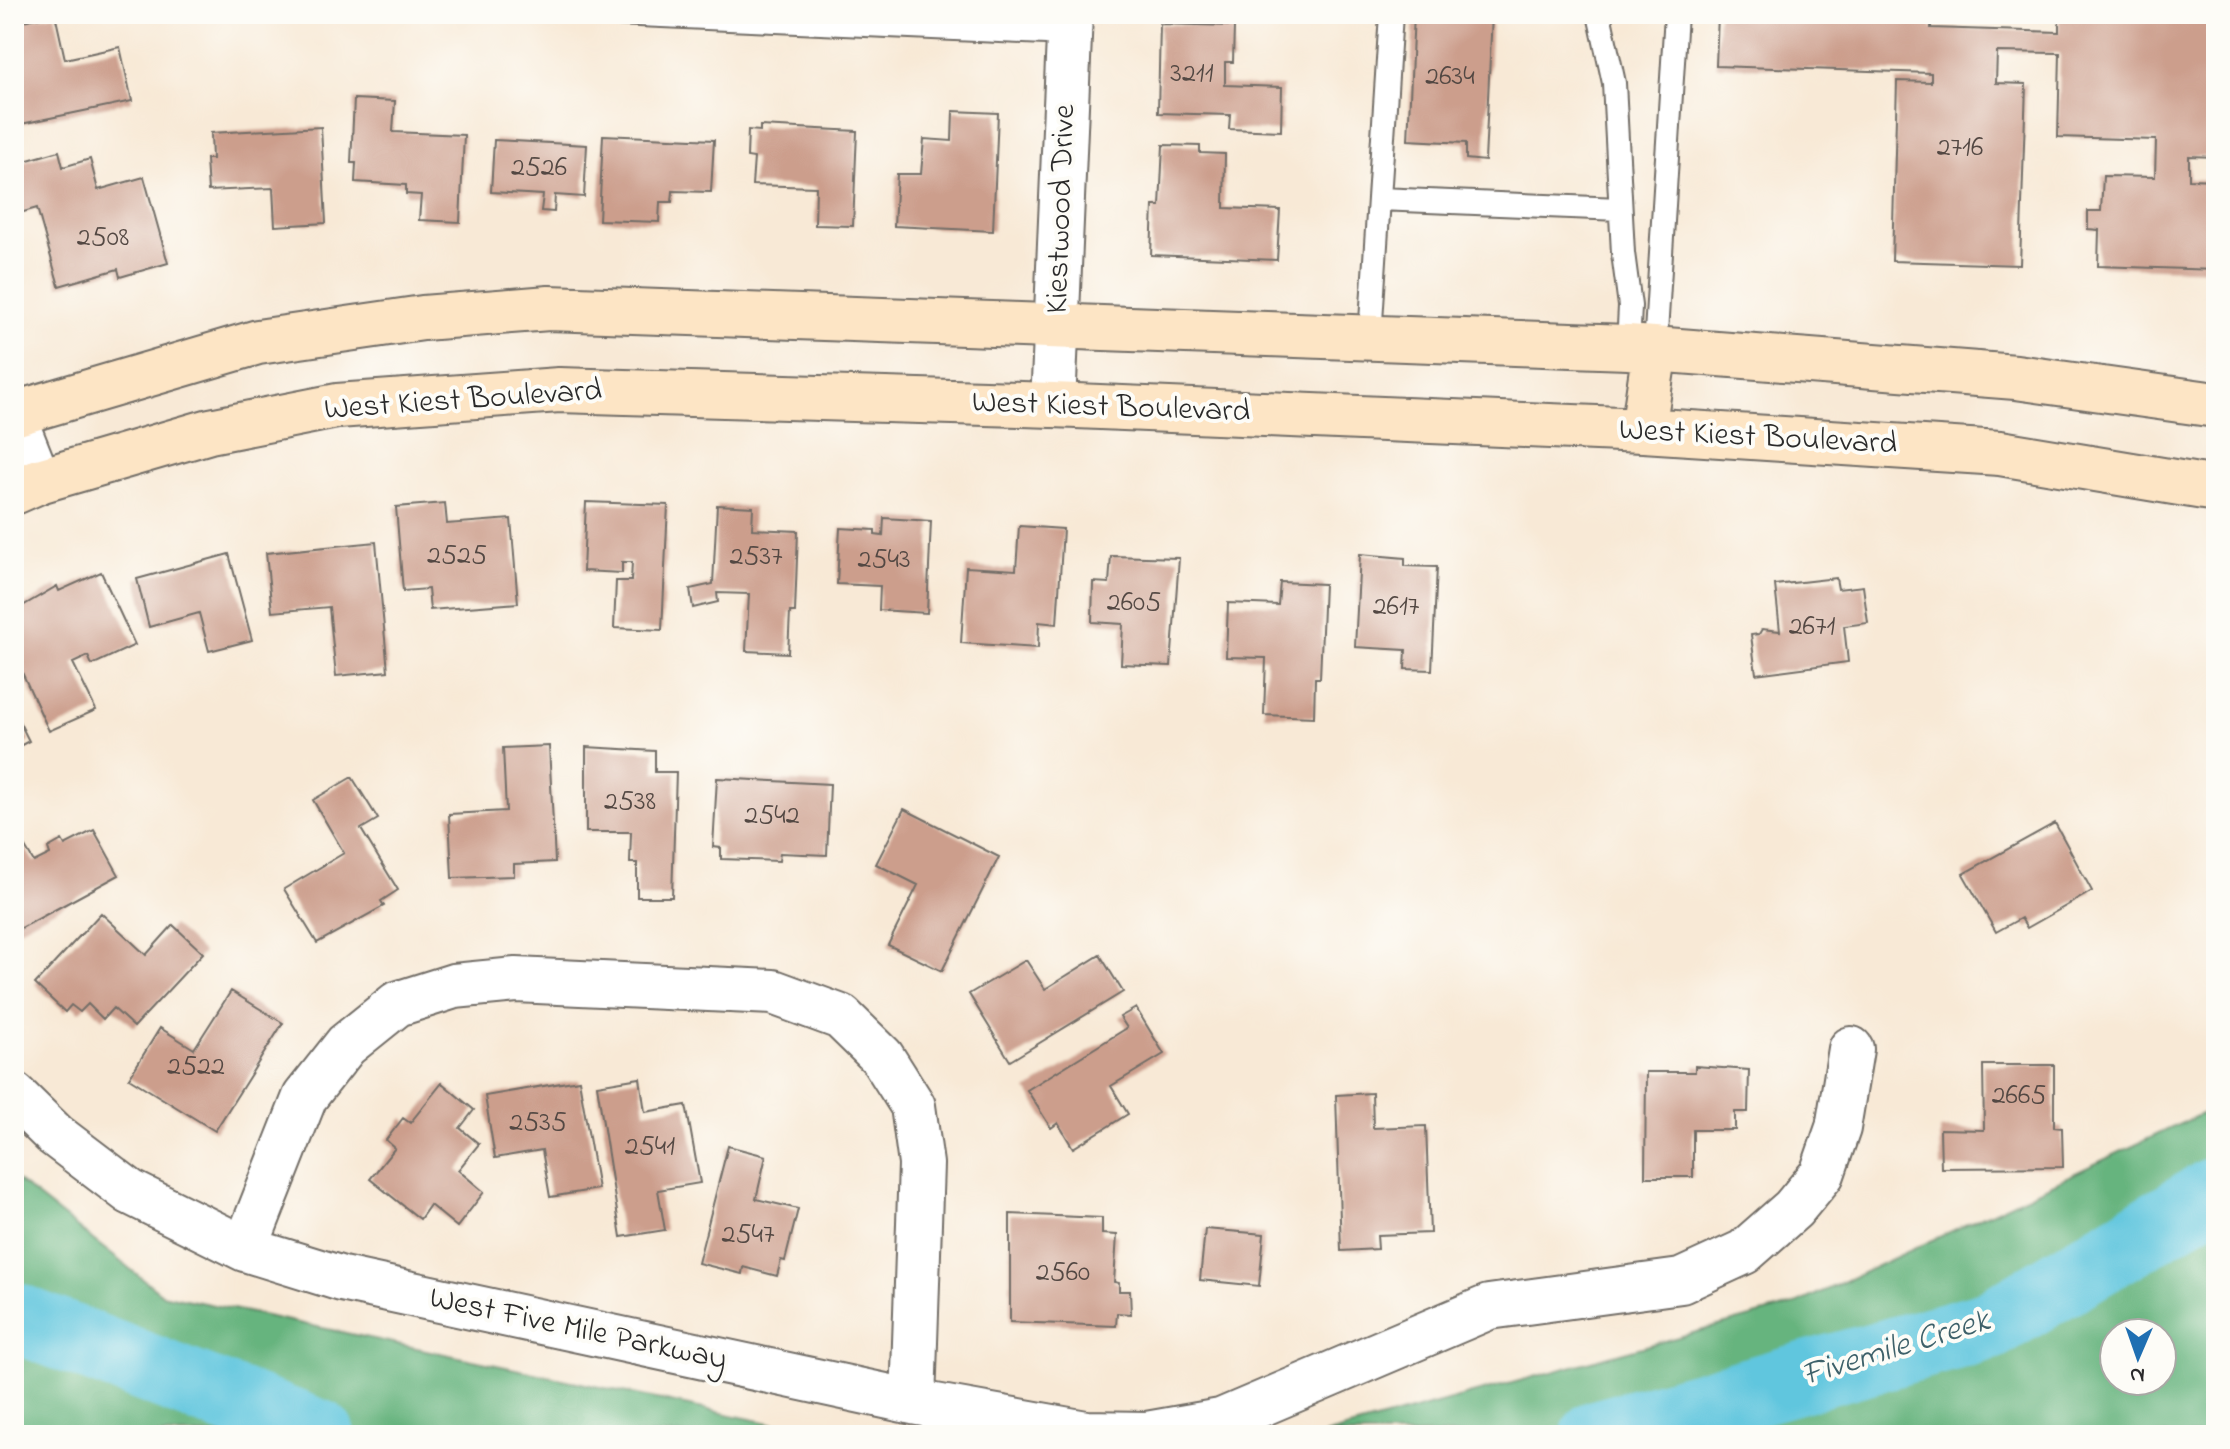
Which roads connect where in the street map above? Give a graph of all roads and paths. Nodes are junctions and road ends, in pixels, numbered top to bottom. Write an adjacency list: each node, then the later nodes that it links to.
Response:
1 (617, 14): 5 (lane)
2 (1391, 14): 6 (lane)
3 (1599, 14): 7 (lane)
4 (1676, 14): 10 (lane)
5 (1069, 24): 8 (street, Kiestwood Drive)
6 (1379, 199): 7 (lane); 9 (lane)
7 (1620, 209): 10 (lane)
8 (1058, 325): 9 (main road); 11 (street, Kiestwood Drive); 13 (main road)
9 (1370, 337): 10 (main road)
10 (1641, 348): 12 (main road); 14 (main road)
11 (1053, 405): 14 (main road, West Kiest Boulevard); 15 (main road, West Kiest Boulevard)
12 (2216, 405)
13 (14, 416): 15 (street)
14 (1643, 430): 16 (main road, West Kiest Boulevard)
15 (27, 486)
16 (2216, 489)
17 (1851, 1049): 20 (street, West Five Mile Parkway)
18 (14, 1095): 19 (street, West Five Mile Parkway)
19 (245, 1249): 20 (street, West Five Mile Parkway); 20 (street)
20 (913, 1402)

